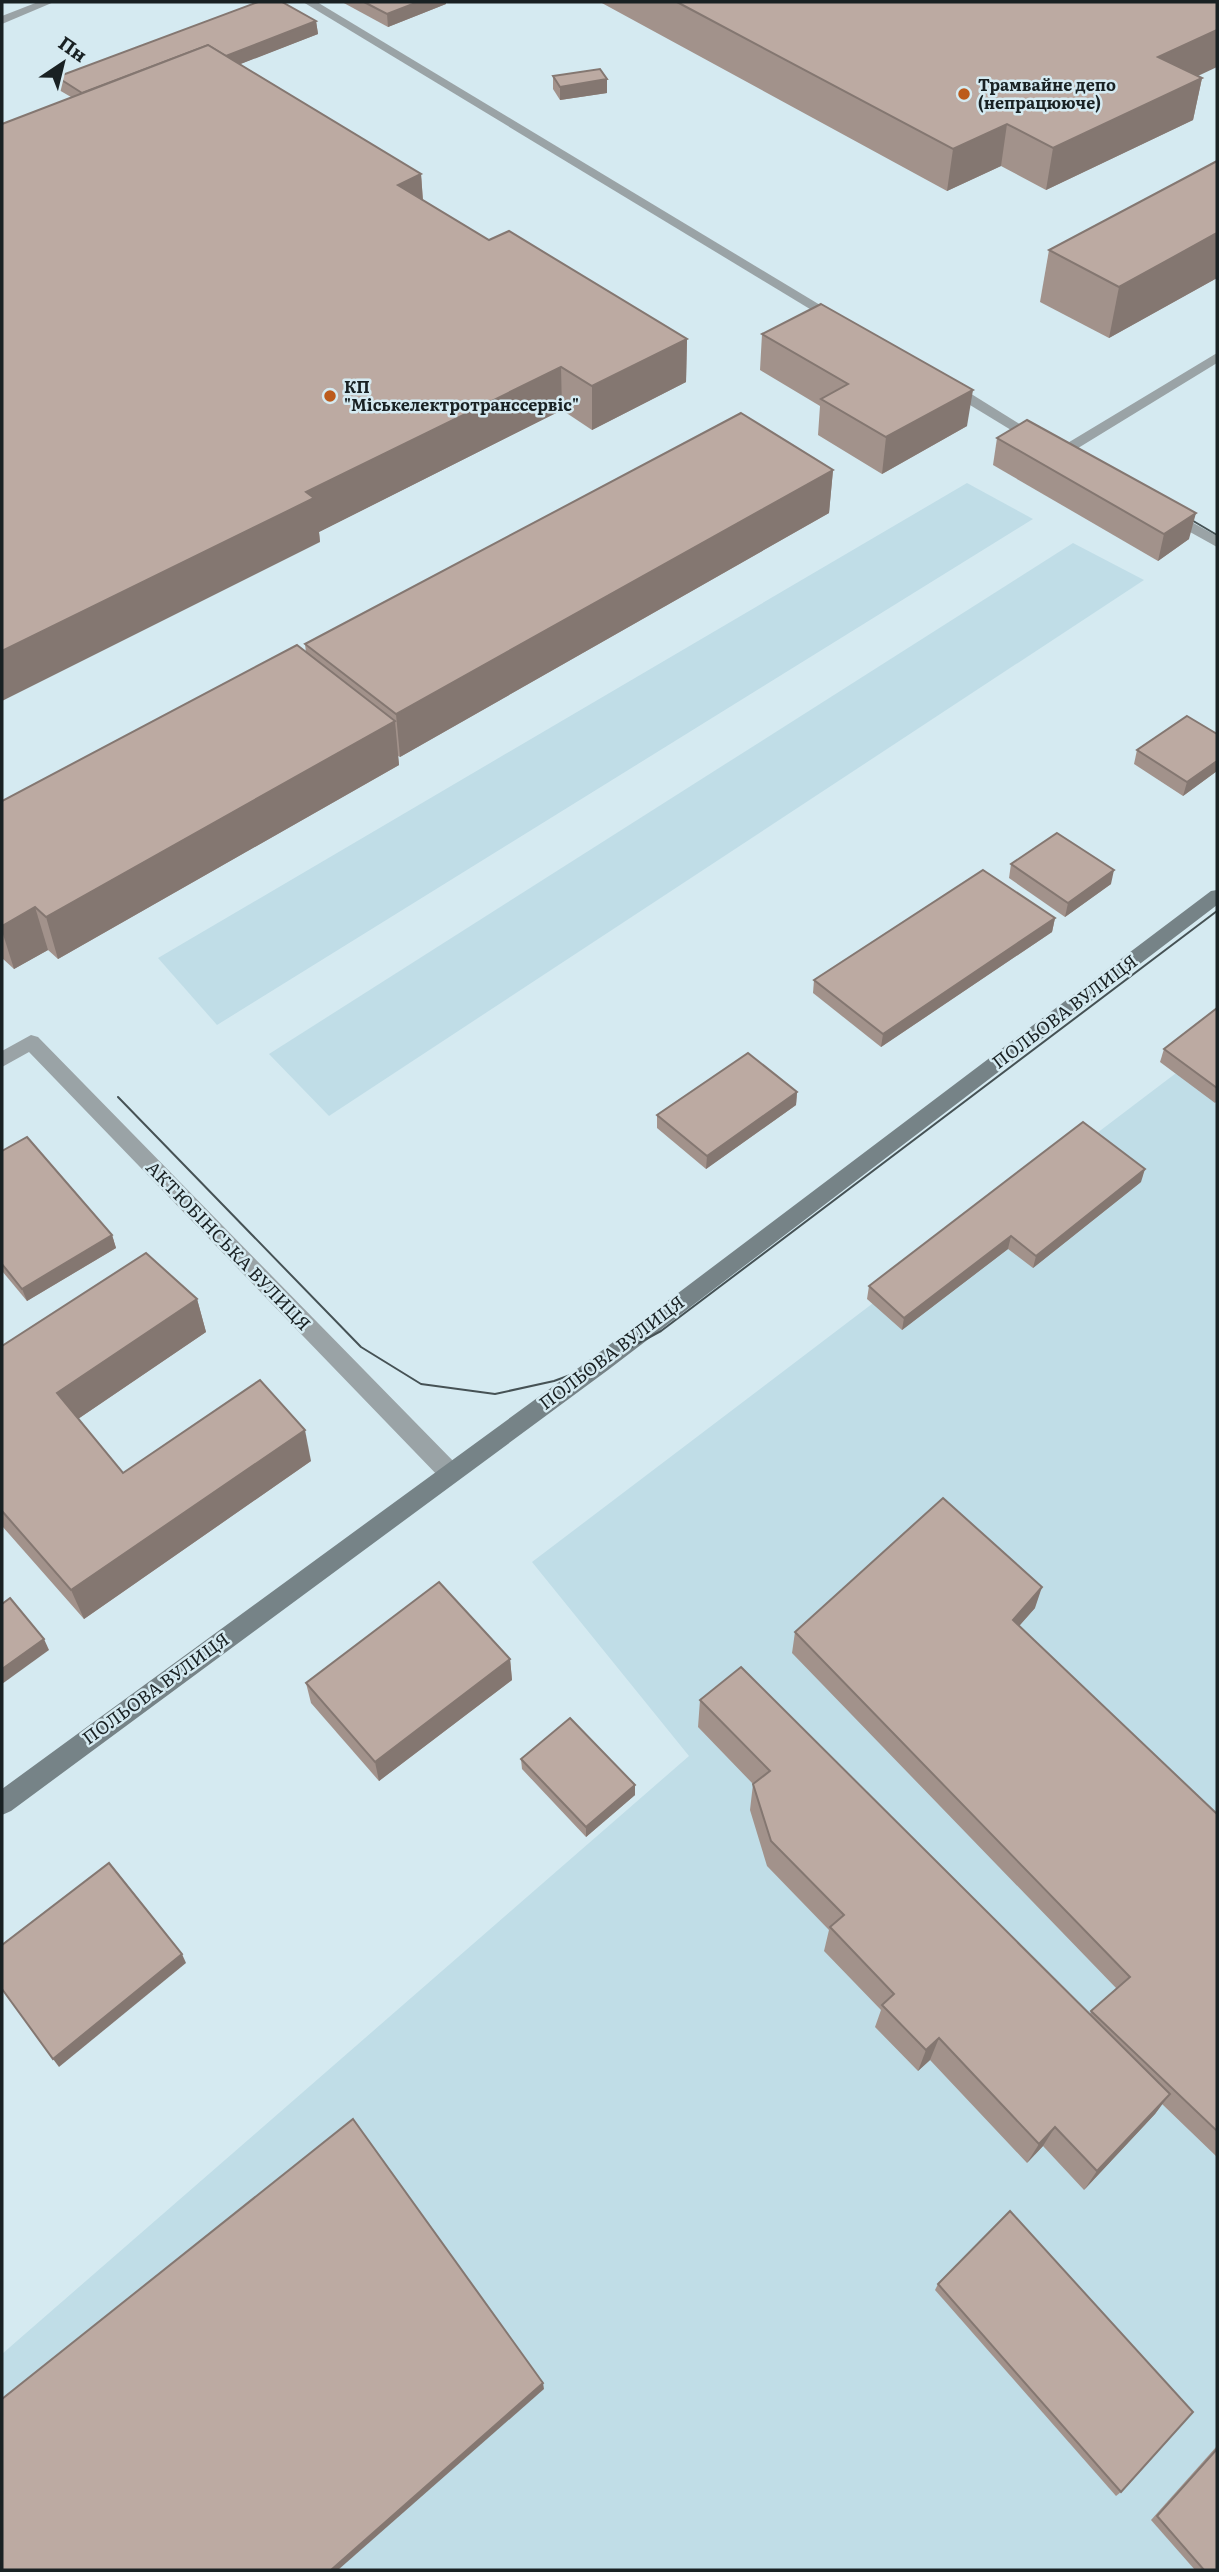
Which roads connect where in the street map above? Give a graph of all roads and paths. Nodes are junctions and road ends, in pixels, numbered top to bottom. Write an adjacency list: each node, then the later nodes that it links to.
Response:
1 (48, 2): 3 (street)
2 (309, 2): 4 (street)
3 (2, 20)
4 (847, 325)
5 (1217, 357): 7 (street)
6 (930, 375): 7 (street)
7 (1059, 453): 8 (street)
8 (1081, 465)
9 (1159, 509): 10 (street)
10 (1217, 542)
11 (1217, 896): 13 (main road, ПОЛЬОВА ВУЛИЦЯ)
12 (2, 1059): 13 (street, АКТЮБІНСЬКА ВУЛИЦЯ)
13 (450, 1473): 14 (main road, ПОЛЬОВА ВУЛИЦЯ)
14 (2, 1803)

